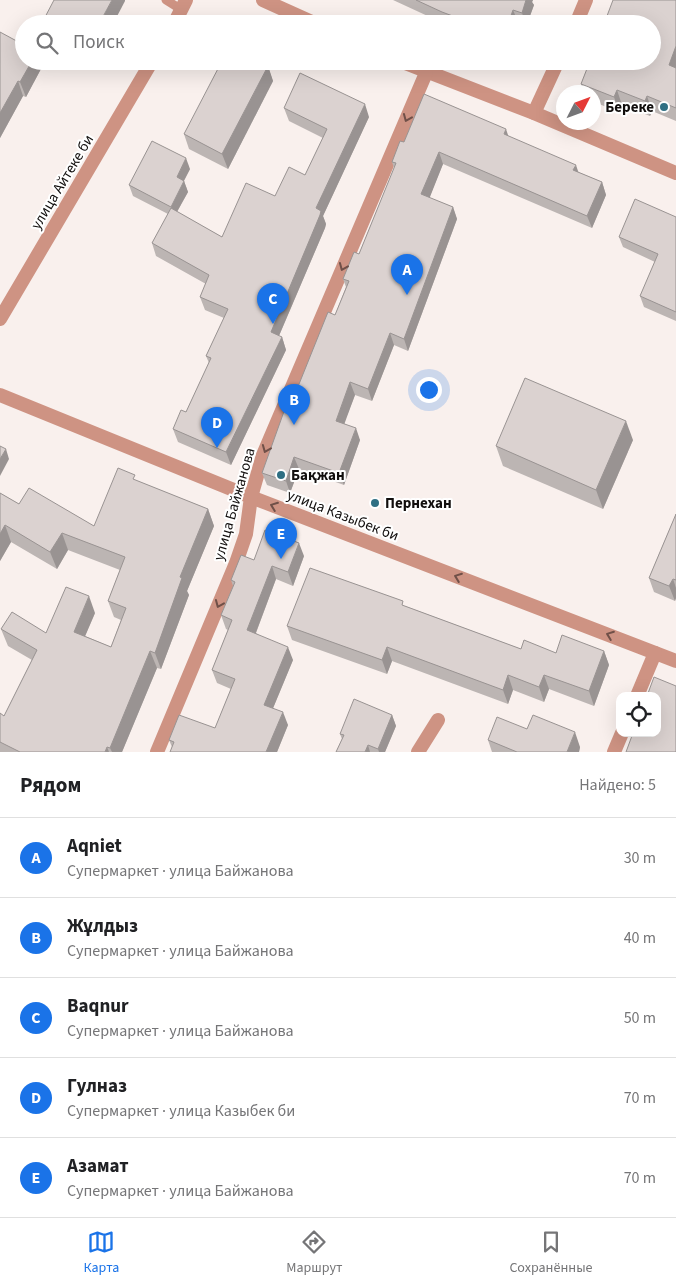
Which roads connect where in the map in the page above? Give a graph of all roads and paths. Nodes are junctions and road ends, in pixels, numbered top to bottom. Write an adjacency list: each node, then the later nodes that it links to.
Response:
1 (166, 0): 4 (lane)
2 (263, 0): 5 (street)
3 (586, 0): 6 (street)
4 (184, 5)
5 (296, 15)
6 (580, 15)
7 (147, 70): 13 (street, улица Айтеке би)
8 (420, 70): 10 (street)
9 (554, 70): 11 (street)
10 (426, 73): 11 (street); 15 (street, улица Байжанова, one-way to 15)
11 (534, 113): 12 (street)
12 (676, 173)
13 (0, 318)
14 (0, 395): 15 (street, улица Казыбек би)
15 (251, 497): 16 (street, улица Казыбек би, one-way to 15); 21 (street, улица Байжанова, one-way to 21)
16 (655, 653): 17 (street, улица Казыбек би); 18 (street)
17 (676, 661)
18 (639, 692)
19 (438, 720): 22 (street)
20 (620, 737): 23 (street)
21 (157, 752)
22 (418, 752)
23 (614, 752)

